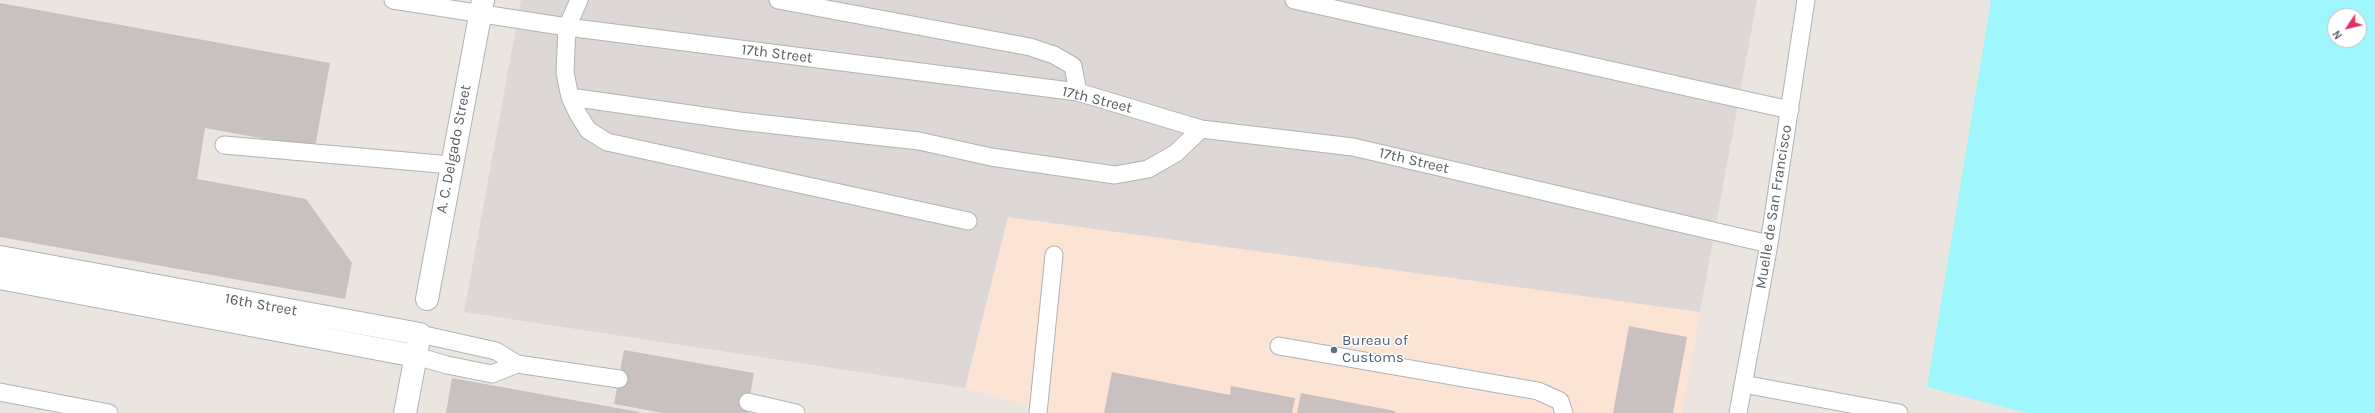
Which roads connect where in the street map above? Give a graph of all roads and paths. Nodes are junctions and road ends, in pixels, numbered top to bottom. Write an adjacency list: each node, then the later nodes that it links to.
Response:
1 (393, 0): 6 (lane, 17th Street)
2 (579, 0): 7 (lane)
3 (778, 0): 8 (lane)
4 (1294, 0): 10 (lane)
5 (1806, 0): 10 (lane, Muelle de San Francisco)
6 (482, 6): 7 (lane, 17th Street); 13 (street, A. C. Delgado Street)
7 (568, 27): 8 (lane, 17th Street); 9 (lane)
8 (1078, 92): 11 (lane, 17th Street)
9 (570, 97): 11 (lane); 14 (lane)
10 (1790, 110): 15 (lane, Muelle de San Francisco)
11 (1202, 129): 15 (lane, 17th Street)
12 (224, 145): 13 (lane)
13 (451, 165): 19 (street, A. C. Delgado Street)
14 (968, 221)
15 (1769, 244): 25 (lane, Muelle de San Francisco)
16 (1054, 255): 31 (lane)
17 (0, 257): 20 (street, 16th Street)
18 (0, 278): 22 (street, 16th Street)
19 (427, 299)
20 (420, 334): 22 (street); 23 (lane, 16th Street)
21 (1278, 346): 32 (lane)
22 (416, 356): 23 (lane, 16th Street); 29 (street)
23 (517, 364): 24 (lane, 16th Street)
24 (619, 378)
25 (1743, 384): 33 (lane, Muelle de San Francisco); 34 (lane)
26 (0, 392): 28 (lane)
27 (748, 402): 30 (lane)
28 (109, 413)
29 (405, 413)
30 (796, 413)
31 (1038, 413)
32 (1564, 413)
33 (1738, 413)
34 (1899, 413)

